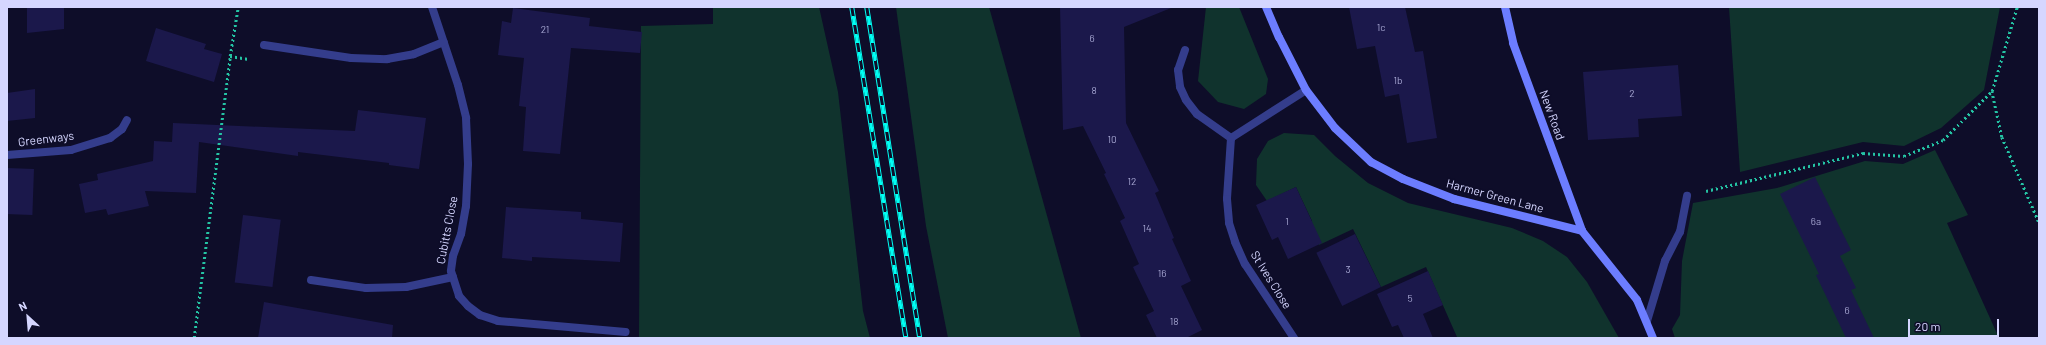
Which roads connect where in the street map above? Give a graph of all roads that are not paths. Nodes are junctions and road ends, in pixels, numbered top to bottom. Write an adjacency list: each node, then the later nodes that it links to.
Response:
1 (432, 7): 4 (street, Cubitts Close)
2 (1266, 7): 7 (street, Harmer Green Lane)
3 (1505, 7): 12 (street, New Road)
4 (444, 42): 5 (street); 13 (street, Cubitts Close)
5 (264, 45)
6 (1185, 50): 9 (street)
7 (1306, 90): 9 (street); 12 (street, Harmer Green Lane)
8 (127, 120): 10 (street, Greenways)
9 (1231, 138): 17 (street, St Ives Close)
10 (7, 156)
11 (1688, 196): 15 (street)
12 (1582, 231): 15 (street)
13 (453, 277): 14 (street); 16 (street, Cubitts Close)
14 (311, 280)
15 (1647, 321): 18 (street)
16 (626, 332)
17 (1294, 338)
18 (1653, 338)

